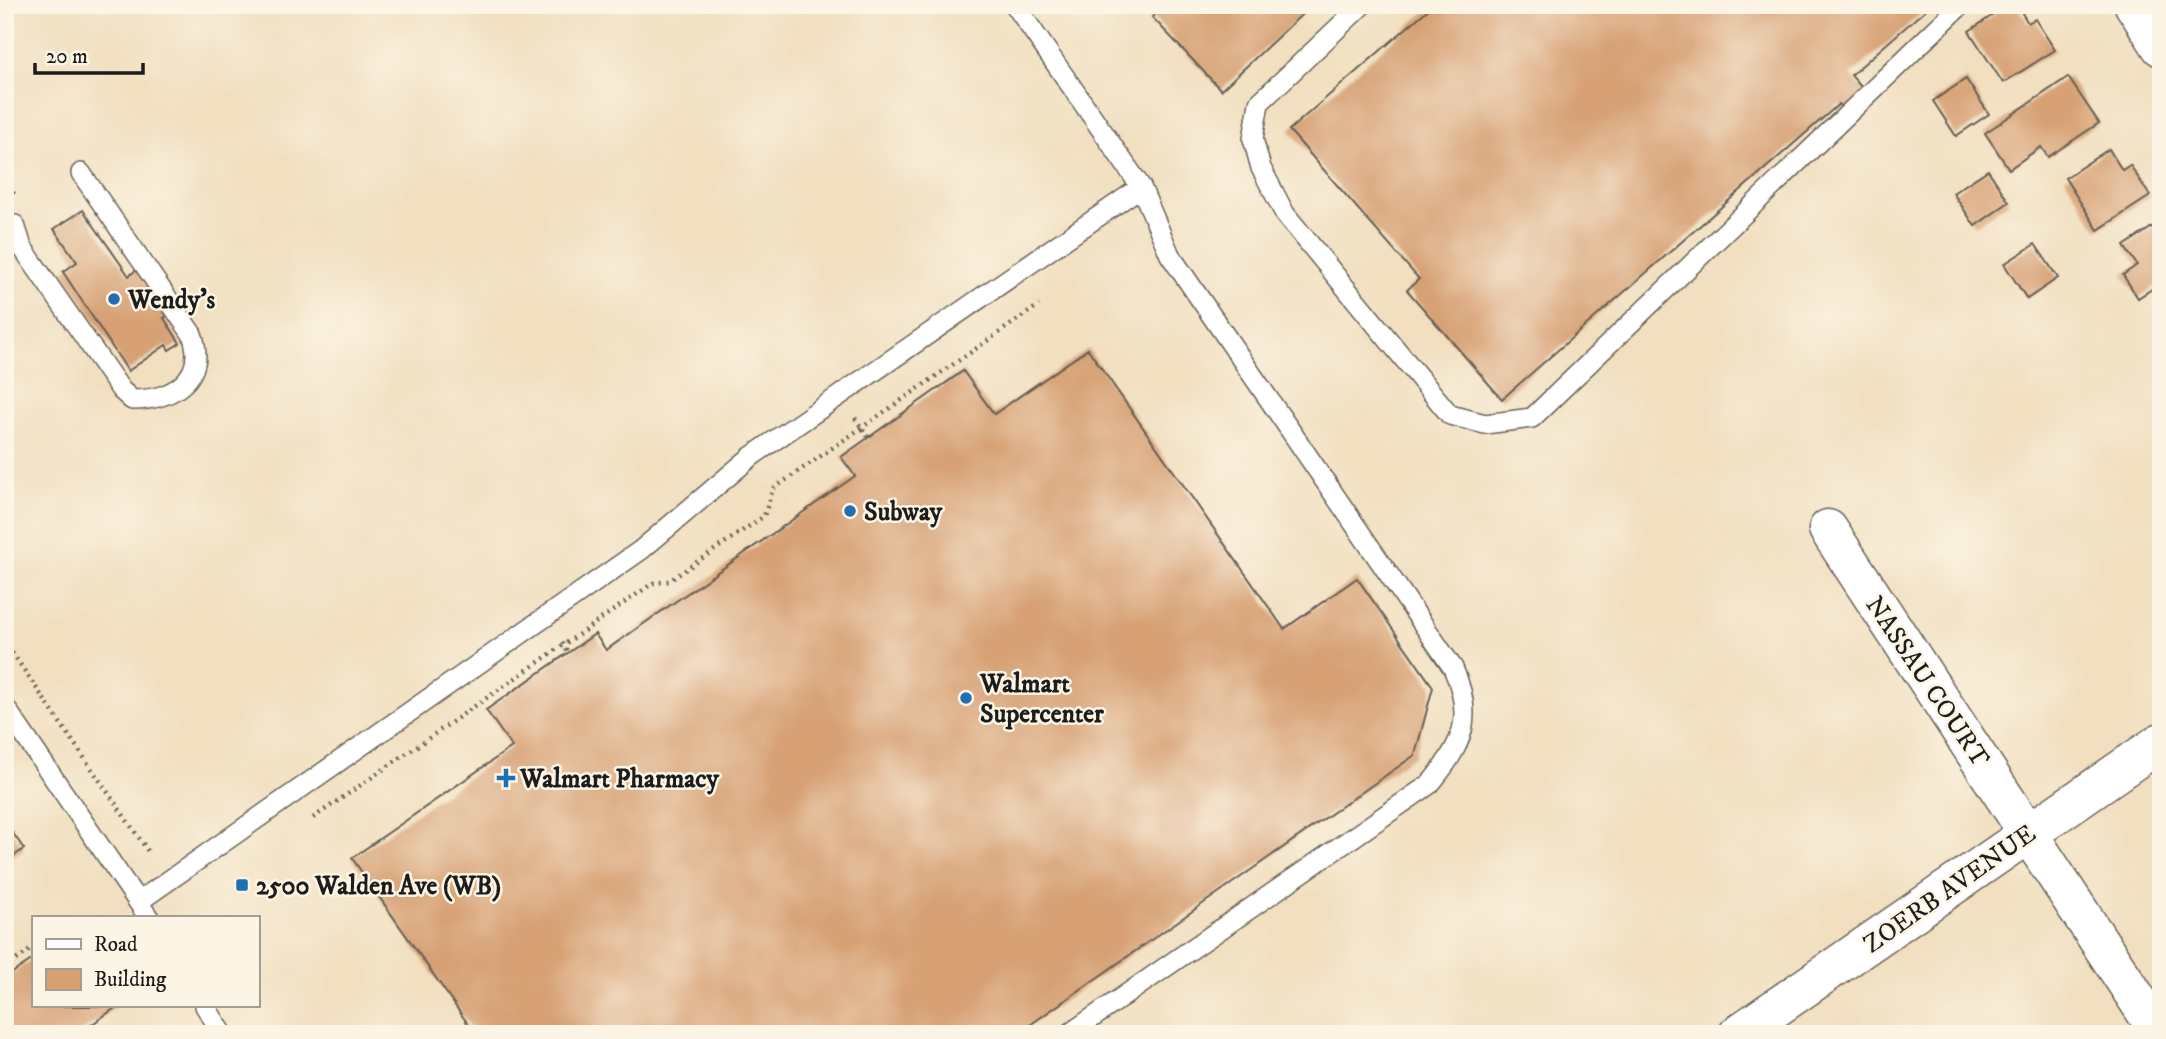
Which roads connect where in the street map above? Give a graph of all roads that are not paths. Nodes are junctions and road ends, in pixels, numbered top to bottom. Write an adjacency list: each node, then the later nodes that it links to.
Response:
1 (1015, 5): 7 (lane)
2 (1362, 5): 3 (lane)
3 (1961, 5)
4 (2134, 5): 5 (street)
5 (2161, 47)
6 (81, 173): 8 (lane)
7 (1141, 187): 13 (lane); 16 (lane)
8 (15, 225)
9 (1828, 529): 12 (street, NASSAU COURT)
10 (5, 707): 13 (lane)
11 (2161, 742): 12 (street, ZOERB AVENUE)
12 (2029, 833): 17 (street, ZOERB AVENUE); 18 (street, NASSAU COURT)
13 (143, 910)
14 (206, 1007): 15 (lane)
15 (223, 1034)
16 (1069, 1034)
17 (1738, 1034)
18 (2160, 1034)

